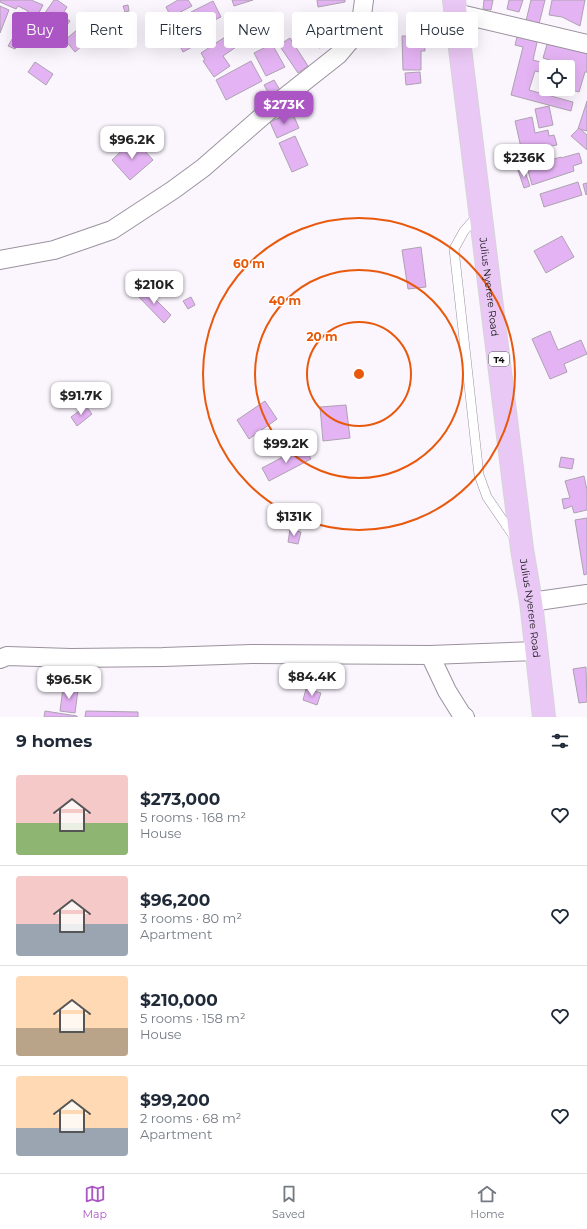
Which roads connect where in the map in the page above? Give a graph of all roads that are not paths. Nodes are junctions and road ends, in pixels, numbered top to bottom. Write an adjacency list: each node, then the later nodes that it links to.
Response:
1 (364, 0): 5 (street)
2 (455, 7): 3 (street); 4 (highway, Julius Nyerere Road / T4)
3 (587, 44)
4 (481, 212): 6 (highway, Julius Nyerere Road / T4); 6 (lane)
5 (0, 260)
6 (522, 549): 8 (highway, Julius Nyerere Road / T4)
7 (587, 594): 8 (street)
8 (531, 602): 9 (highway, Julius Nyerere Road / T4)
9 (537, 651): 10 (street); 13 (highway, Julius Nyerere Road / T4)
10 (430, 655): 11 (street); 12 (street)
11 (0, 658)
12 (465, 717)
13 (544, 717)

